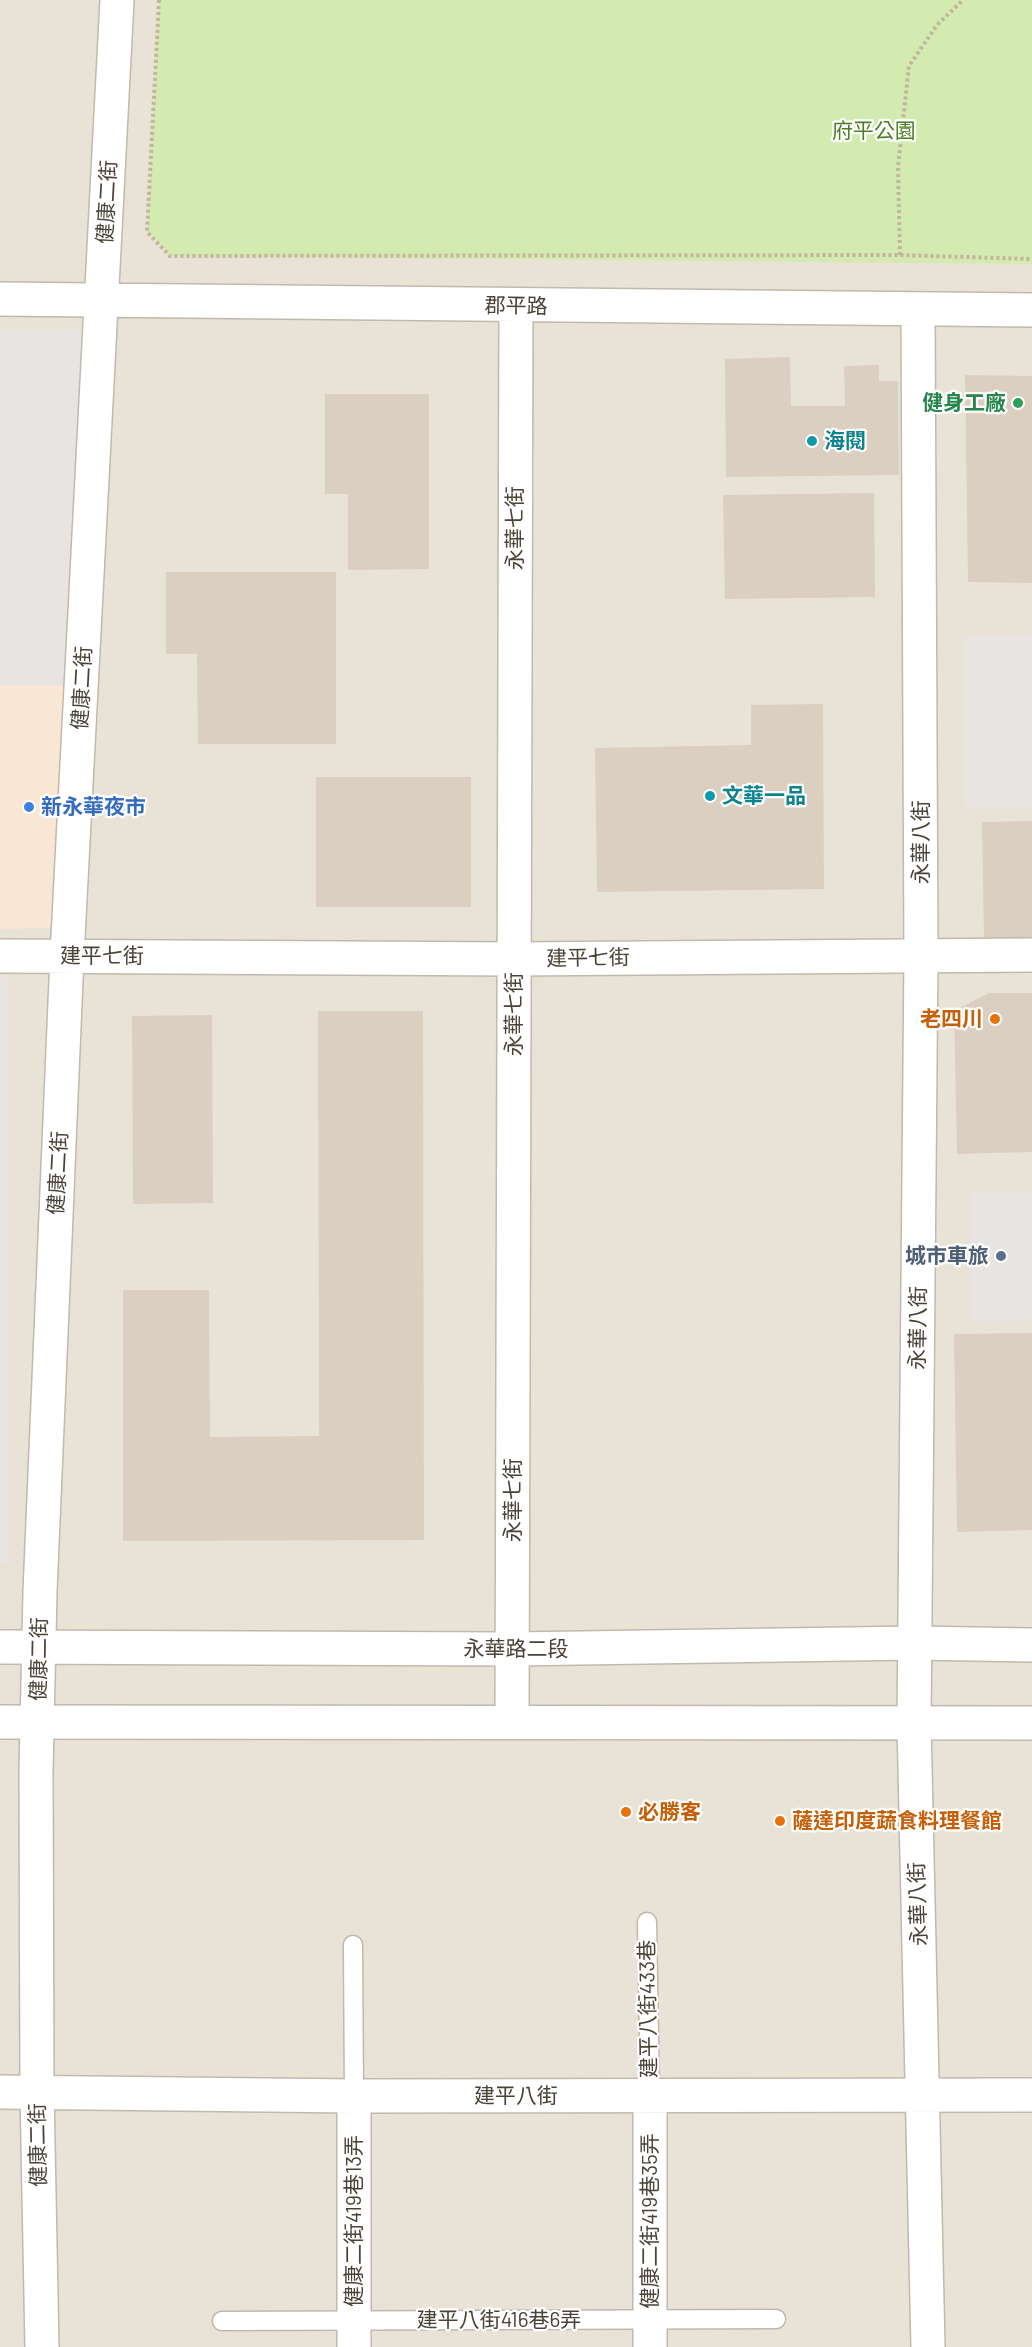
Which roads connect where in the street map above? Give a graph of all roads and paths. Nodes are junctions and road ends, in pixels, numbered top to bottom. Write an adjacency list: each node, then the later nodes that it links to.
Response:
1 (117, 0): 7 (street, 健康二街)
2 (159, 0): 4 (path)
3 (963, 0): 4 (path)
4 (900, 255): 5 (path)
5 (1032, 259)
6 (0, 299): 7 (street, 郡平路)
7 (102, 300): 8 (street, 郡平路); 14 (street, 健康二街)
8 (516, 306): 9 (street, 郡平路); 15 (street, 永華七街)
9 (918, 309): 10 (street, 郡平路); 11 (street, 永華八街)
10 (1032, 310)
11 (921, 955): 12 (street, 建平七街); 15 (street, 建平七街); 16 (street, 永華八街)
12 (1032, 955)
13 (0, 956): 14 (street, 建平七街)
14 (67, 956): 15 (street, 建平七街); 19 (street, 健康二街)
15 (514, 958): 20 (street, 永華七街)
16 (915, 1643): 17 (street, 永華路二段); 20 (street, 永華路二段); 24 (street, 永華八街)
17 (1032, 1645)
18 (0, 1647): 19 (street, 永華路二段)
19 (39, 1647): 20 (street, 永華路二段); 21 (street, 健康二街)
20 (513, 1649): 23 (street, 永華七街)
21 (37, 1721): 22 (street); 23 (street); 29 (street, 健康二街)
22 (0, 1722)
23 (512, 1722): 24 (street)
24 (914, 1723): 25 (street); 33 (street, 永華八街)
25 (1032, 1723)
26 (647, 1922): 32 (lane, 建平八街433巷)
27 (353, 1945): 31 (lane)
28 (0, 2092): 29 (street, 建平八街)
29 (37, 2092): 31 (street, 建平八街); 38 (street, 健康二街)
30 (1032, 2095): 33 (street, 建平八街)
31 (354, 2096): 32 (street, 建平八街); 36 (street, 健康二街419巷13弄)
32 (650, 2096): 33 (street, 建平八街); 37 (street, 健康二街419巷35弄)
33 (924, 2096): 39 (street, 永華八街)
34 (776, 2319): 37 (lane, 建平八街416巷6弄)
35 (222, 2321): 36 (lane, 建平八街416巷6弄)
36 (354, 2333): 37 (lane, 建平八街416巷6弄)
37 (650, 2333)
38 (42, 2347)
39 (928, 2347)

